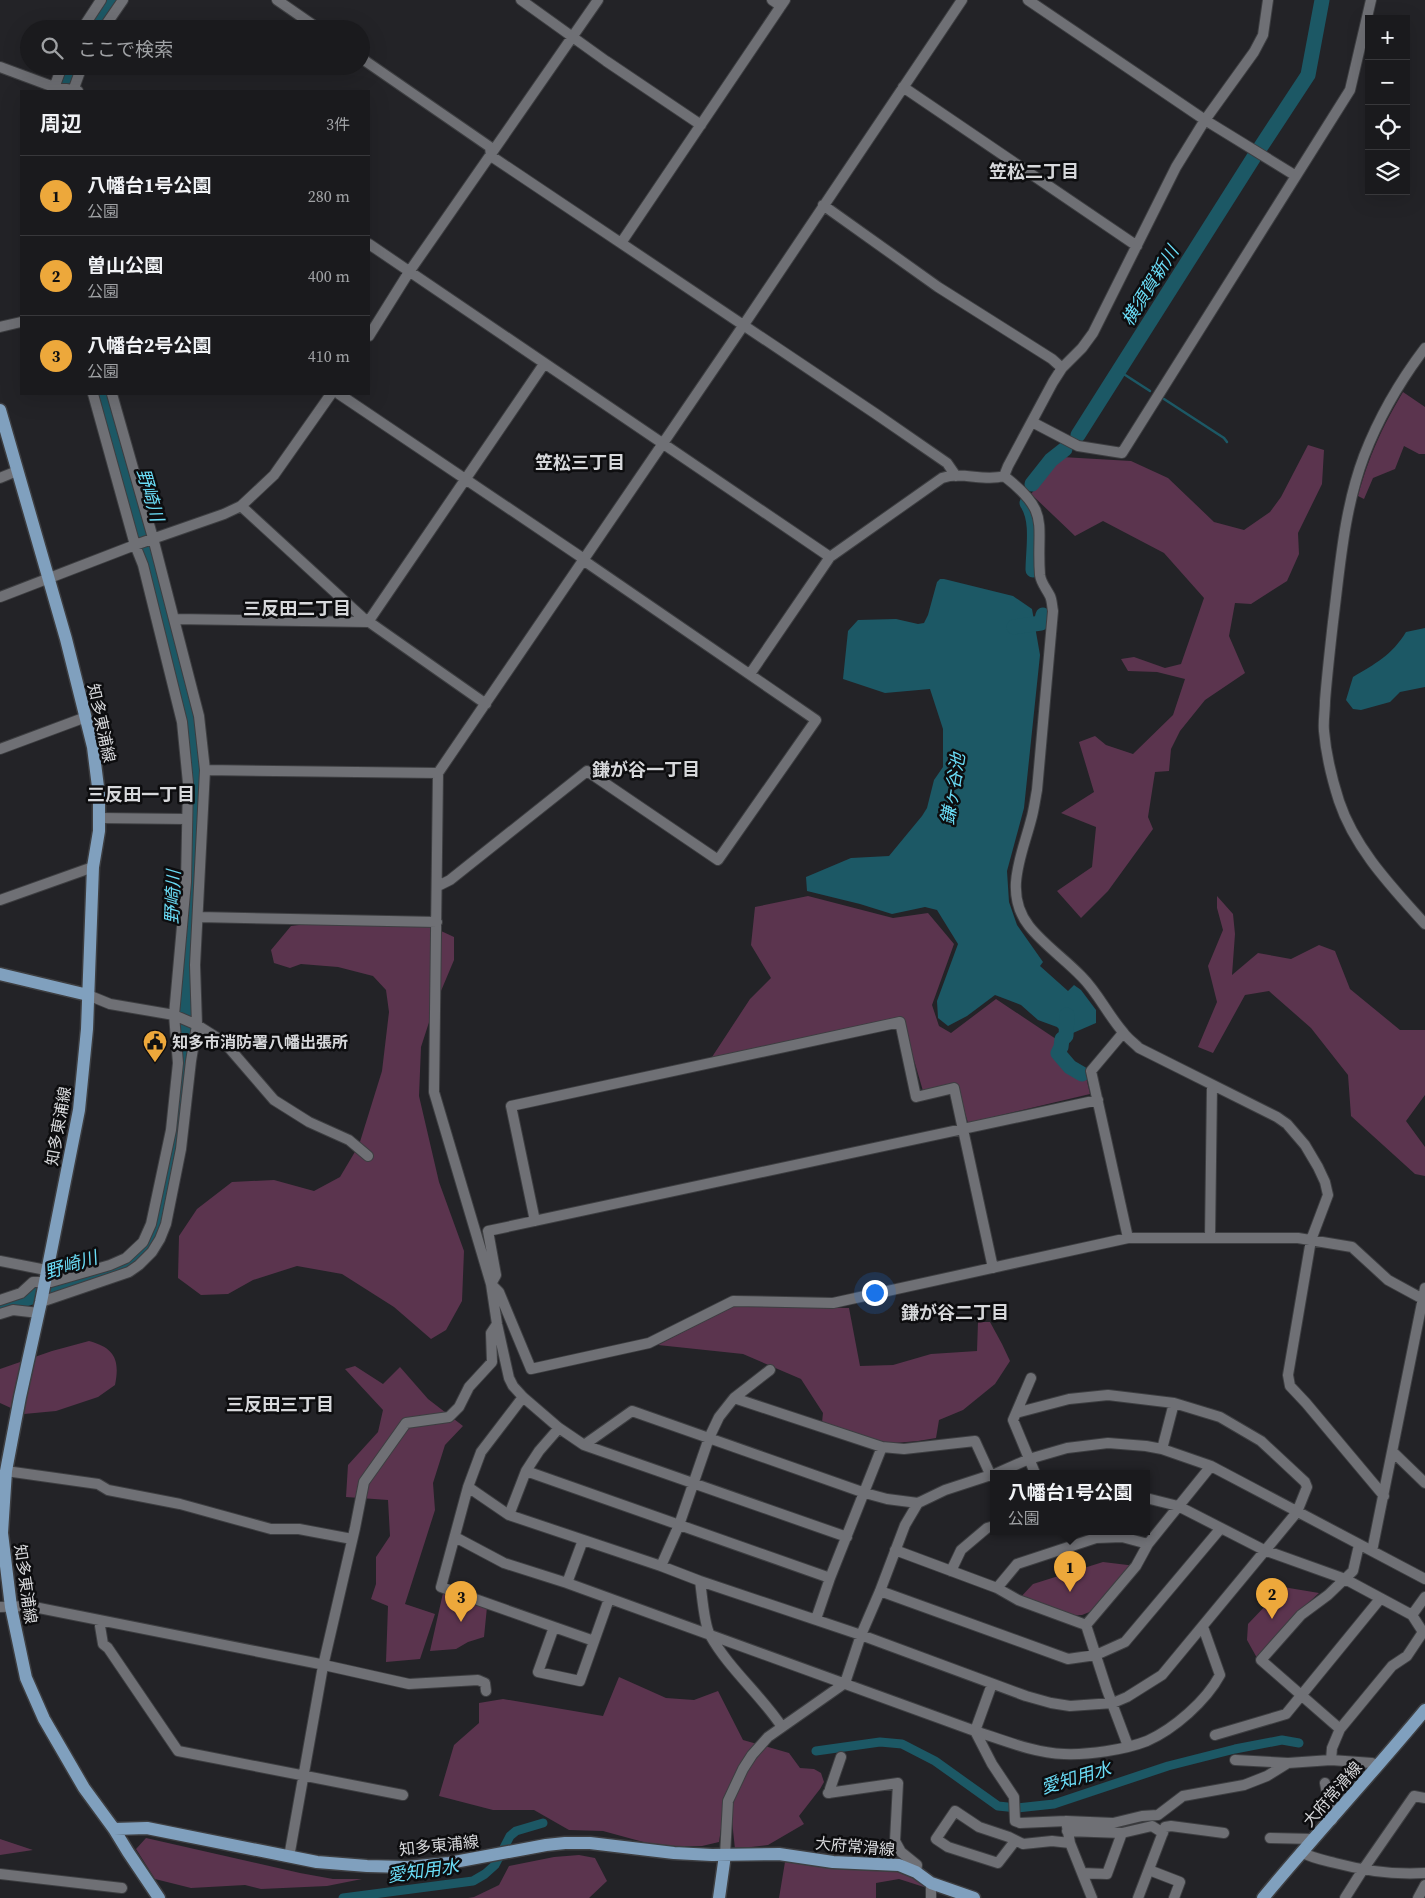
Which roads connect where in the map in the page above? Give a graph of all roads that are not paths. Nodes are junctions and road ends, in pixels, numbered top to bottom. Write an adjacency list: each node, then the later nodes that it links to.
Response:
1 (102, 0): 12 (street)
2 (123, 0): 13 (street)
3 (277, 0): 14 (street)
4 (521, 0): 15 (street)
5 (598, 0): 15 (street)
6 (772, 0): 11 (street)
7 (962, 0): 20 (street)
8 (1028, 0): 23 (street)
9 (1268, 0): 23 (street)
10 (1371, 0): 26 (street)
11 (783, 3): 24 (street)
12 (88, 20)
13 (109, 20)
14 (306, 20)
15 (572, 36): 24 (street); 25 (street)
16 (370, 64): 25 (street)
17 (0, 67): 21 (street)
18 (59, 75): 21 (street)
19 (79, 75): 22 (street)
20 (903, 87): 27 (street); 30 (street)
21 (54, 89)
22 (74, 90)
23 (1205, 120): 26 (street); 30 (street)
24 (701, 125): 28 (street)
25 (491, 156): 28 (street); 31 (street)
26 (1296, 176): 44 (street)
27 (822, 205): 33 (street); 38 (street)
28 (620, 244): 33 (street)
29 (370, 245): 31 (street)
30 (1137, 246): 38 (street)
31 (409, 272): 35 (street); 37 (street)
32 (20, 322): 34 (street)
33 (743, 326): 45 (street); 47 (street)
34 (0, 327)
35 (370, 334)
36 (1425, 348): 73 (street)
37 (544, 364): 45 (street); 50 (street)
38 (1062, 368): 44 (street)
39 (94, 395): 53 (street)
40 (112, 395): 52 (street)
41 (330, 395): 51 (street)
42 (340, 395): 50 (street)
43 (0, 410): 46 (main road, 知多東浦線)
44 (1032, 422): 48 (street)
45 (661, 443): 54 (street); 55 (street)
46 (17, 472): 49 (street); 56 (main road, 知多東浦線)
47 (956, 476): 48 (street); 54 (street)
48 (1004, 476): 78 (street)
49 (0, 478)
50 (466, 479): 55 (street); 59 (street)
51 (241, 506): 52 (street); 59 (street)
52 (151, 539): 53 (street); 58 (street)
53 (137, 545): 56 (street); 67 (street)
54 (830, 557): 60 (street)
55 (584, 560): 60 (street); 61 (street)
56 (49, 578): 57 (street); 62 (main road, 知多東浦線)
57 (0, 597)
58 (174, 619): 59 (street); 64 (street)
59 (368, 622): 61 (street)
60 (750, 674): 69 (street)
61 (486, 704): 65 (street)
62 (86, 718): 63 (street); 66 (main road, 知多東浦線)
63 (0, 749)
64 (205, 770): 65 (street); 71 (street)
65 (438, 773): 69 (street)
66 (99, 818): 67 (street); 68 (main road, 知多東浦線)
67 (186, 819): 76 (street)
68 (94, 867): 70 (street); 75 (main road, 知多東浦線)
69 (438, 886): 72 (street)
70 (0, 900)
71 (198, 917): 72 (street); 77 (street)
72 (437, 922): 89 (street)
73 (1425, 924)
74 (0, 974): 75 (main road)
75 (88, 995): 76 (street); 90 (main road, 知多東浦線)
76 (177, 1016): 77 (street); 90 (street)
77 (194, 1024): 82 (street); 90 (street)
78 (1123, 1033): 79 (street); 80 (street)
79 (1212, 1086): 85 (street); 86 (street)
80 (1098, 1100): 81 (street); 84 (street)
81 (964, 1128): 83 (street); 83 (street); 88 (street)
82 (368, 1156)
83 (535, 1221): 89 (street)
84 (1128, 1238): 85 (street); 88 (street)
85 (1210, 1238): 86 (street)
86 (1311, 1240): 91 (street); 120 (street)
87 (0, 1260): 90 (street)
88 (993, 1268): 89 (street)
89 (490, 1284): 94 (street)
90 (42, 1293): 92 (street); 93 (street); 113 (main road, 知多東浦線)
91 (1424, 1293): 95 (street)
92 (0, 1300)
93 (0, 1314)
94 (497, 1324): 98 (street); 131 (street)
95 (1422, 1326): 107 (street)
96 (770, 1370): 99 (street)
97 (1030, 1378): 101 (street)
98 (523, 1397): 102 (street); 118 (street)
99 (734, 1398): 103 (street); 105 (street)
100 (1174, 1403): 101 (street); 106 (street); 124 (street)
101 (1016, 1413): 108 (street)
102 (559, 1428): 104 (street); 114 (street)
103 (709, 1438): 104 (street); 116 (street); 119 (street)
104 (584, 1445): 116 (street)
105 (882, 1447): 110 (street); 119 (street)
106 (1162, 1449): 108 (street); 109 (street)
107 (1393, 1452): 117 (street); 120 (street)
108 (1029, 1459): 111 (street); 112 (street)
109 (1211, 1466): 123 (street); 124 (street)
110 (992, 1470)
111 (1003, 1470)
112 (1033, 1470)
113 (6, 1471): 131 (street); 150 (main road, 知多東浦線)
114 (526, 1471): 125 (street); 126 (street)
115 (990, 1475): 122 (street)
116 (693, 1482): 126 (street); 130 (street)
117 (1425, 1484)
118 (468, 1487): 125 (street); 129 (street)
119 (865, 1493): 122 (street); 130 (street)
120 (1384, 1496): 137 (street)
121 (1150, 1499): 123 (street)
122 (918, 1504): 135 (street)
123 (1178, 1506): 128 (street); 133 (street)
124 (1297, 1512): 134 (street); 136 (street)
125 (509, 1515): 132 (street)
126 (679, 1525): 138 (street); 140 (street)
127 (990, 1527): 139 (street)
128 (1221, 1528): 136 (street); 160 (street)
129 (455, 1537): 144 (street); 155 (street)
130 (846, 1537): 140 (street)
131 (352, 1539): 161 (street)
132 (584, 1540): 138 (street); 144 (street)
133 (1148, 1544): 145 (street); 154 (street)
134 (1360, 1544): 137 (street); 141 (street)
135 (895, 1550): 139 (street); 146 (street)
136 (1264, 1550): 141 (street); 156 (street)
137 (1372, 1551): 142 (street)
138 (661, 1566): 143 (street)
139 (951, 1570): 145 (street)
140 (830, 1578): 153 (street)
141 (1345, 1579): 149 (street); 165 (street)
142 (1425, 1579)
143 (700, 1581): 153 (street); 157 (street)
144 (567, 1583): 148 (street)
145 (998, 1588): 154 (street)
146 (880, 1591): 158 (street); 160 (street)
147 (1425, 1597): 151 (street)
148 (609, 1599): 157 (street); 159 (street)
149 (1380, 1599): 151 (street); 165 (street)
150 (6, 1607): 152 (street); 184 (main road, 知多東浦線)
151 (1412, 1615): 169 (street)
152 (99, 1620): 161 (street); 178 (street)
153 (816, 1620): 158 (street)
154 (1086, 1625): 160 (street)
155 (554, 1627): 159 (street); 159 (street)
156 (1203, 1627): 166 (street); 172 (street)
157 (709, 1634): 162 (street); 168 (street)
158 (861, 1635): 162 (street); 163 (street)
159 (594, 1641)
160 (1096, 1656): 166 (street)
161 (323, 1666): 164 (street); 178 (street)
162 (845, 1683): 168 (street); 170 (street)
163 (992, 1684): 166 (street); 170 (street)
164 (486, 1691)
165 (1301, 1694): 169 (street); 171 (street)
166 (1113, 1702): 172 (street)
167 (1425, 1710): 177 (main road, 大府常滑線)
168 (782, 1727): 193 (street)
169 (1340, 1729): 175 (street)
170 (975, 1731): 172 (street); 183 (street)
171 (1215, 1735)
172 (1128, 1746)
173 (841, 1757): 197 (street)
174 (1235, 1760): 176 (street)
175 (1331, 1760): 176 (street); 177 (street)
176 (1288, 1762): 183 (street)
177 (1378, 1766): 182 (main road, 大府常滑線)
178 (304, 1776): 180 (street); 194 (street)
179 (1325, 1783): 182 (street)
180 (403, 1795)
181 (1425, 1798): 196 (street)
182 (1332, 1820): 189 (main road, 大府常滑線)
183 (1066, 1826): 185 (street); 191 (street)
184 (114, 1829): 194 (main road, 知多東浦線); 205 (main road, 知多東浦線)
185 (1122, 1833): 186 (street); 198 (street)
186 (1163, 1833): 187 (street); 195 (street)
187 (1224, 1833)
188 (1270, 1838): 189 (street)
189 (1314, 1839): 192 (main road, 大府常滑線)
190 (1015, 1841): 190 (street); 191 (street)
191 (1070, 1843): 198 (street)
192 (1301, 1852): 196 (street); 212 (main road, 大府常滑線)
193 (725, 1855): 194 (main road, 知多東浦線); 197 (main road, 大府常滑線); 206 (main road)
194 (289, 1857)
195 (1149, 1870): 210 (street); 211 (street)
196 (1362, 1870): 199 (street); 213 (street)
197 (916, 1872): 201 (main road, 大府常滑線)
198 (1082, 1873): 204 (street)
199 (1425, 1873)
200 (0, 1874): 203 (street)
201 (931, 1884): 207 (street); 208 (main road, 大府常滑線)
202 (1425, 1885): 214 (street)
203 (122, 1888)
204 (1092, 1897): 209 (street)
205 (159, 1898)
206 (719, 1898)
207 (931, 1898)
208 (974, 1898)
209 (1103, 1898)
210 (1138, 1898)
211 (1174, 1898)
212 (1263, 1898)
213 (1345, 1898)
214 (1418, 1898)

